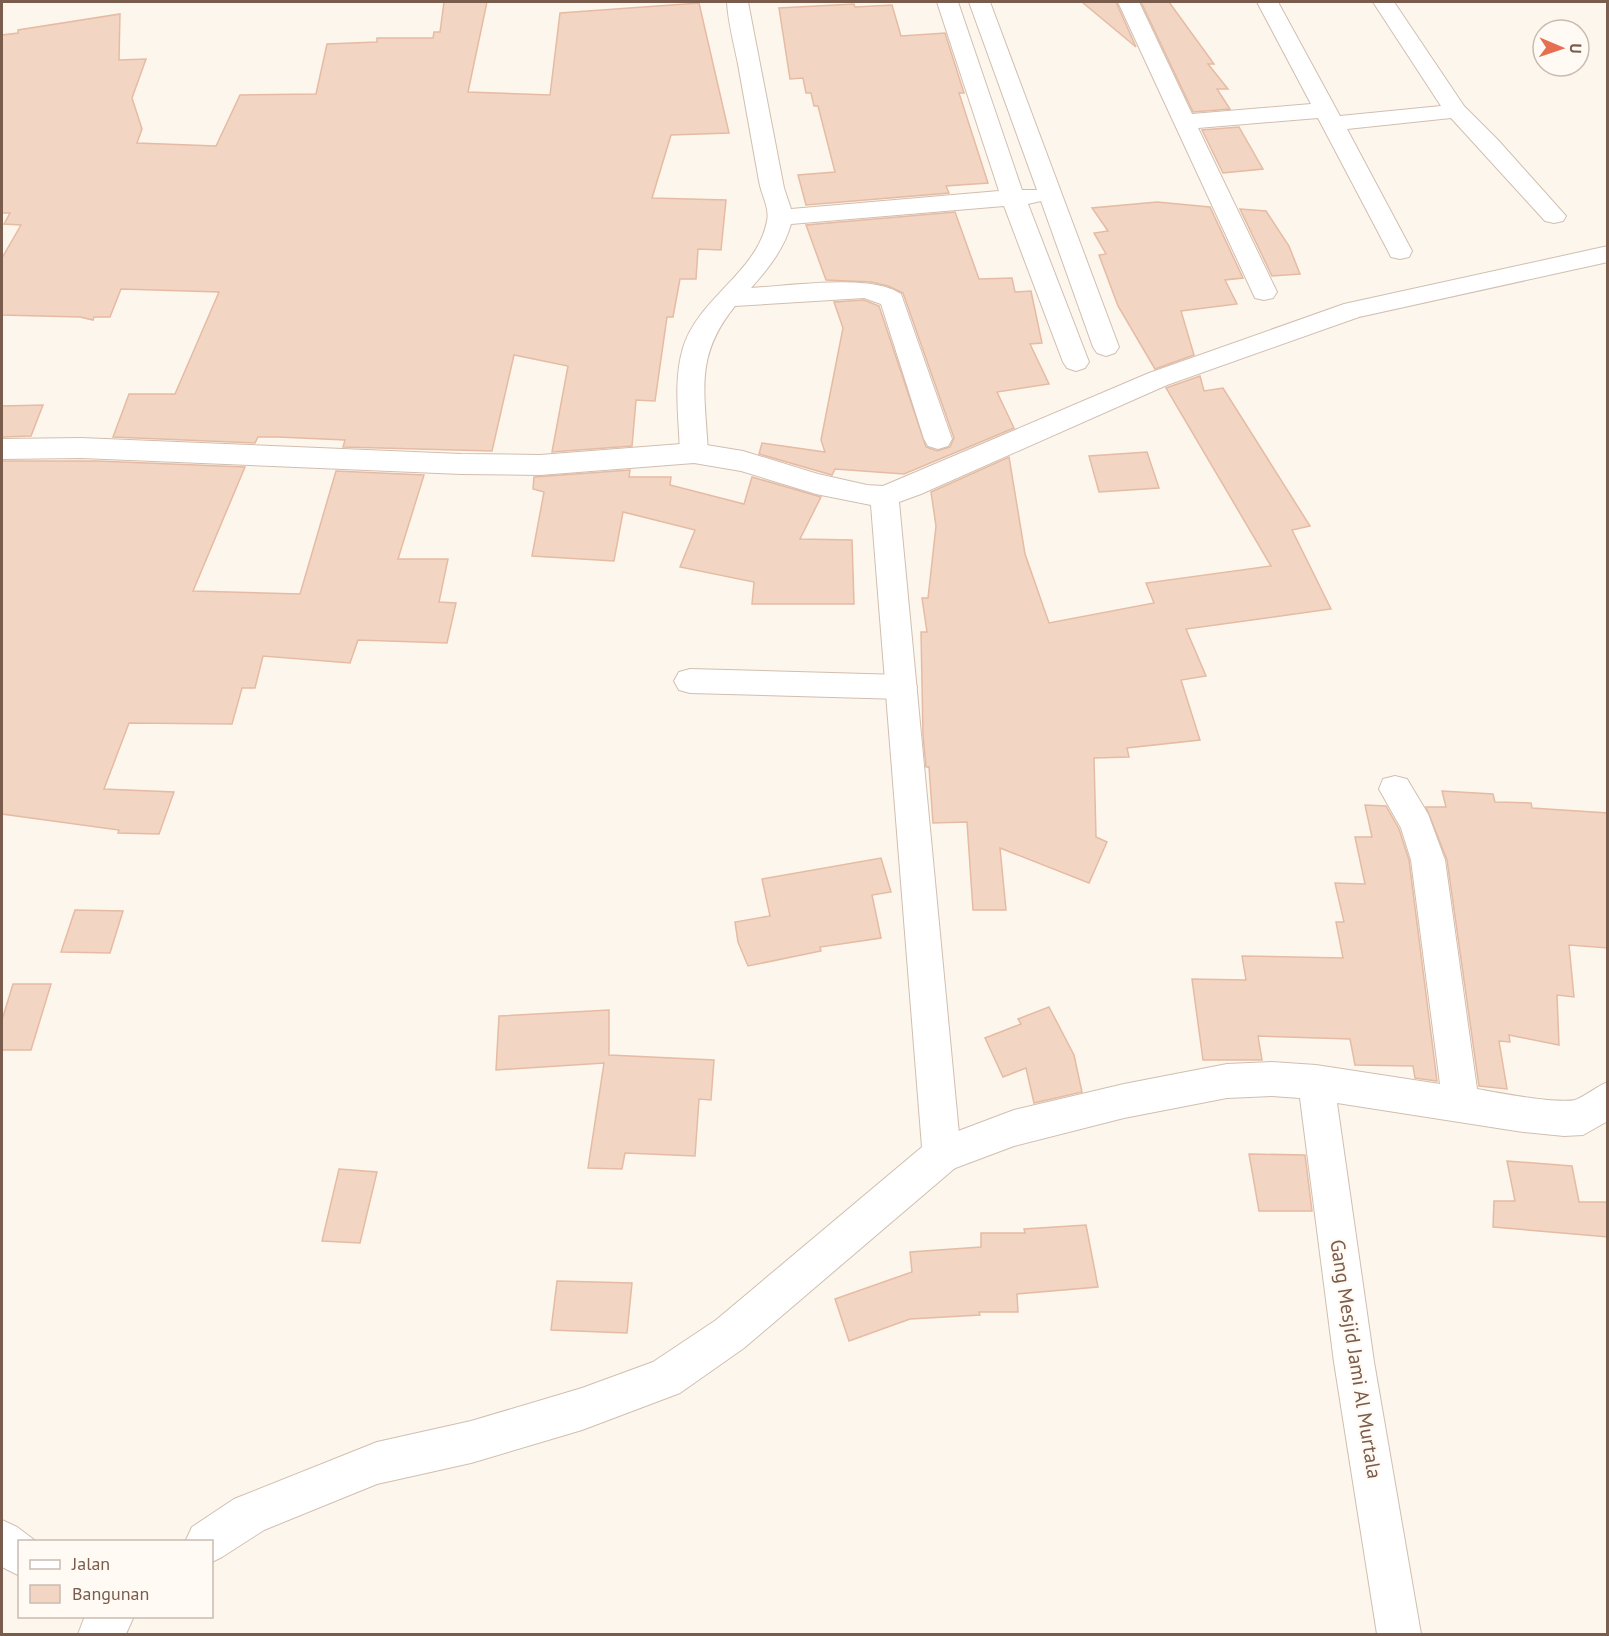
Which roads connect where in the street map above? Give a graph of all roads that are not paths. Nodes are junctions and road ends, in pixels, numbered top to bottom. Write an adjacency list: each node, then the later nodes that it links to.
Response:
1 (737, 2): 13 (street)
2 (946, 2): 11 (street)
3 (981, 2): 10 (street)
4 (1128, 2): 9 (street)
5 (1268, 2): 8 (street)
6 (1384, 2): 7 (street)
7 (1456, 111): 8 (street); 12 (street)
8 (1330, 117): 9 (street); 14 (street)
9 (1184, 122): 16 (street)
10 (1049, 195): 11 (street); 18 (street)
11 (1013, 197): 13 (street); 19 (street)
12 (1554, 216)
13 (781, 218): 17 (street)
14 (1400, 250)
15 (1606, 257): 23 (street)
16 (1264, 292)
17 (727, 298): 20 (street); 22 (street)
18 (1106, 347)
19 (1076, 362)
20 (938, 439)
21 (2, 449): 22 (street)
22 (694, 453): 23 (street)
23 (884, 496): 25 (street)
24 (690, 681): 25 (street)
25 (901, 687): 30 (street)
26 (1395, 789): 29 (street)
27 (1316, 1082): 29 (street); 30 (street); 36 (street, Gang Mesjid Jami Al Murtala)
28 (1608, 1099): 29 (street)
29 (1461, 1105)
30 (942, 1155): 31 (street)
31 (210, 1540)
32 (2, 1542): 33 (street)
33 (18, 1553)
34 (111, 1618): 35 (street)
35 (100, 1635)
36 (1399, 1635)

